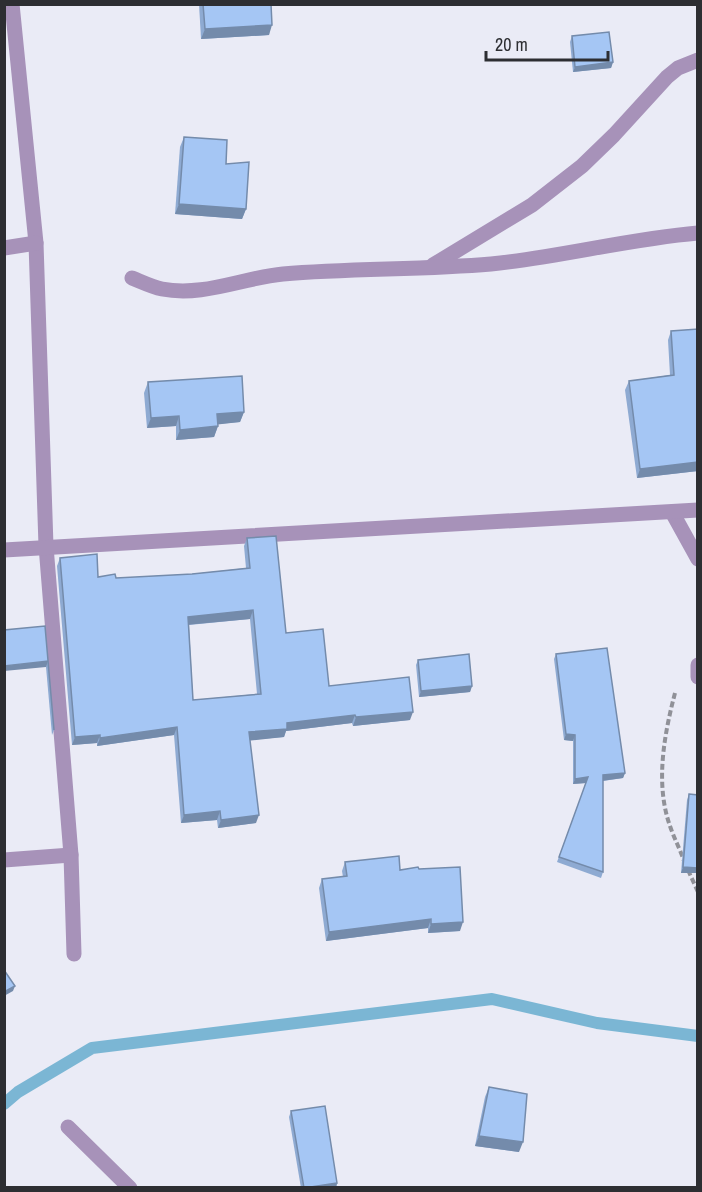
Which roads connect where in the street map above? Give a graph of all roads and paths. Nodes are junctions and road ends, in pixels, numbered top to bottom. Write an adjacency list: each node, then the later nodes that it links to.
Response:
1 (12, 4): 4 (street)
2 (698, 60): 6 (street)
3 (698, 233): 6 (street)
4 (36, 243): 5 (street); 10 (street)
5 (4, 248)
6 (431, 267): 7 (street)
7 (132, 278)
8 (698, 510): 9 (street)
9 (672, 512): 10 (street); 12 (street)
10 (46, 546): 11 (street); 15 (street)
11 (4, 550)
12 (698, 559)
13 (697, 665): 14 (street); 17 (path)
14 (698, 677)
15 (72, 855): 16 (street); 18 (street)
16 (4, 860)
17 (698, 892)
18 (74, 954)
19 (68, 1127): 20 (street)
20 (130, 1188)

